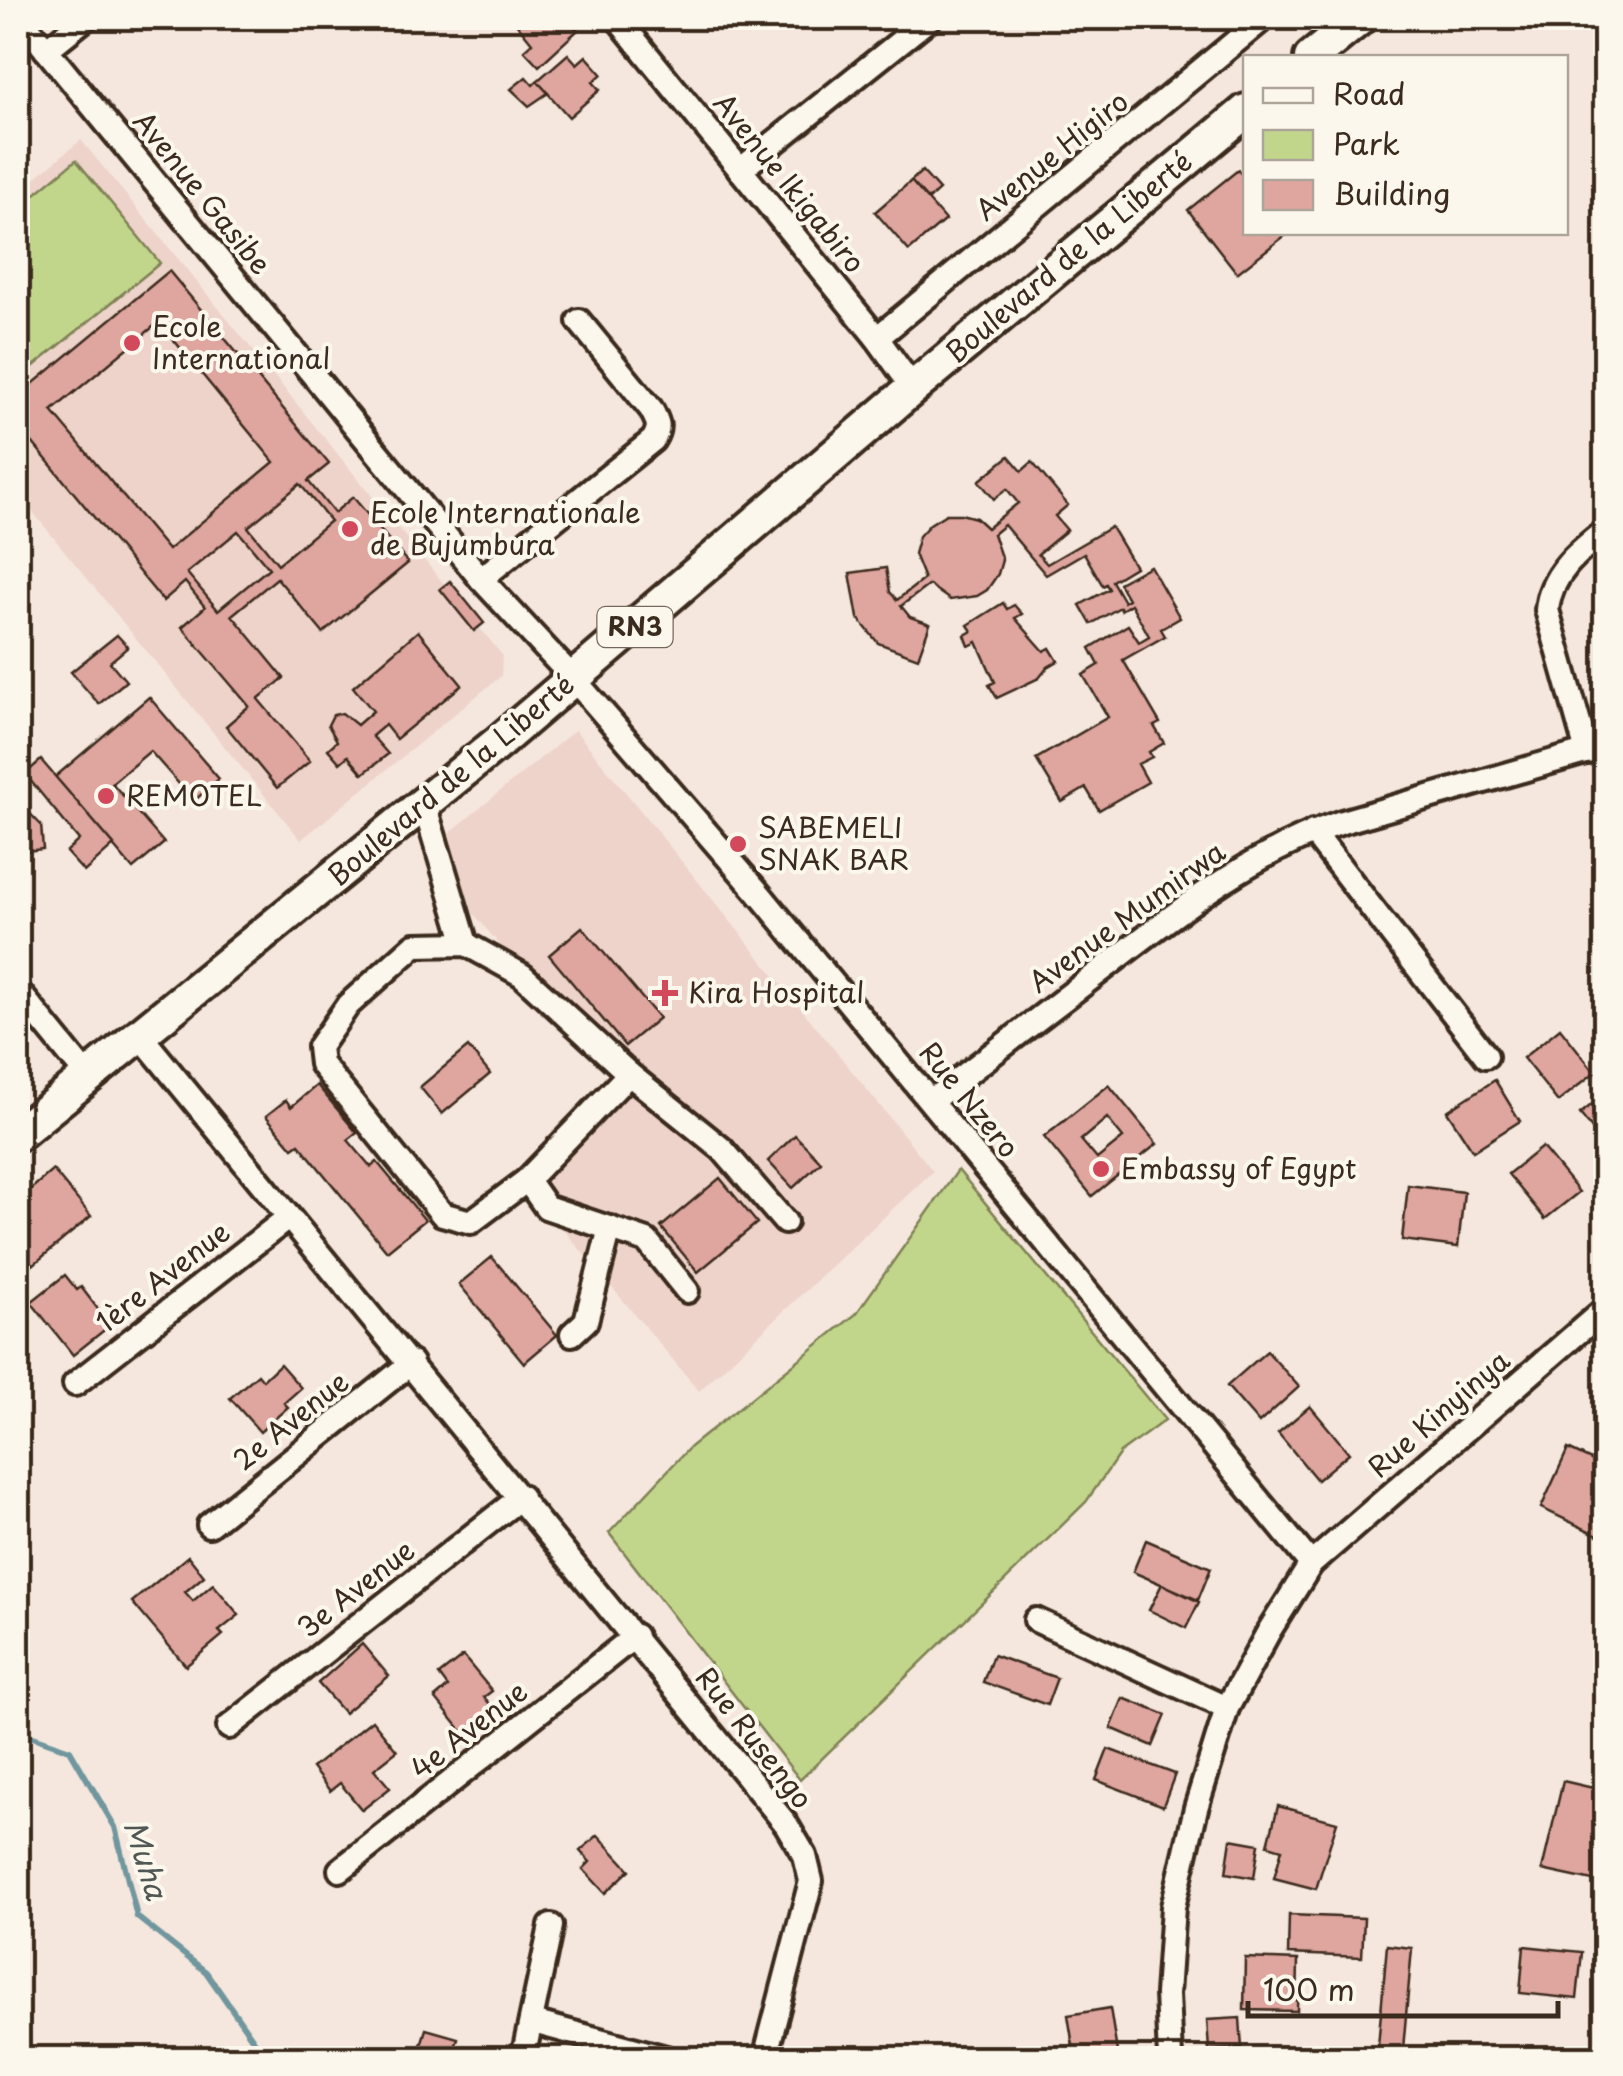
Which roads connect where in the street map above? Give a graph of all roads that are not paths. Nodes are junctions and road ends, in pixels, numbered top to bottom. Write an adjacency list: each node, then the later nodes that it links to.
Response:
1 (20, 18): 7 (street, Avenue Gasibe)
2 (86, 18): 7 (street)
3 (617, 18): 10 (street, Avenue Ikigabiro)
4 (1264, 18): 12 (street, Avenue Higiro)
5 (1360, 18): 8 (highway)
6 (915, 22): 10 (street)
7 (46, 50): 15 (street, Avenue Gasibe)
8 (1315, 55)
9 (1243, 113): 13 (highway, Boulevard de la Liberté / RN3)
10 (740, 170): 12 (street, Avenue Ikigabiro)
11 (578, 321): 15 (street)
12 (877, 338): 13 (street, Avenue Ikigabiro)
13 (913, 388): 16 (highway, Boulevard de la Liberté / RN3)
14 (1606, 530): 17 (street)
15 (481, 579): 16 (street, Avenue Gasibe)
16 (574, 678): 18 (highway, Boulevard de la Liberté / RN3); 26 (street, Rue Nzero)
17 (1596, 749): 19 (street, Avenue Mumirwa)
18 (424, 804): 20 (street); 22 (highway, Boulevard de la Liberté / RN3)
19 (1313, 832): 23 (street); 26 (street, Avenue Mumirwa)
20 (466, 944): 24 (street); 28 (street)
21 (18, 990): 25 (street)
22 (140, 1035): 25 (highway, Boulevard de la Liberté / RN3); 29 (street, Rue Rusengo)
23 (1486, 1056)
24 (629, 1074): 28 (street); 30 (street)
25 (88, 1077): 27 (highway, Boulevard de la Liberté / RN3)
26 (931, 1102): 39 (street, Rue Nzero)
27 (18, 1134)
28 (527, 1180): 31 (street)
29 (288, 1217): 35 (street, Rue Rusengo); 36 (street, 1ère Avenue)
30 (785, 1222)
31 (610, 1228): 32 (street); 34 (street)
32 (687, 1290)
33 (1606, 1308): 39 (street, Rue Kinyinya)
34 (572, 1334)
35 (411, 1363): 37 (street, Rue Rusengo); 38 (street, 2e Avenue)
36 (74, 1384)
37 (521, 1498): 41 (street, Rue Rusengo); 43 (street, 3e Avenue)
38 (209, 1525)
39 (1311, 1564): 42 (street, Rue Kinyinya)
40 (1036, 1620): 42 (street)
41 (635, 1636): 44 (street, 4e Avenue); 49 (street, Rue Rusengo)
42 (1228, 1708): 50 (street, Rue Kinyinya)
43 (229, 1728)
44 (340, 1870)
45 (552, 1926): 46 (street)
46 (533, 2022): 47 (street); 48 (street)
47 (523, 2058)
48 (666, 2058)
49 (765, 2058)
50 (1170, 2058)

